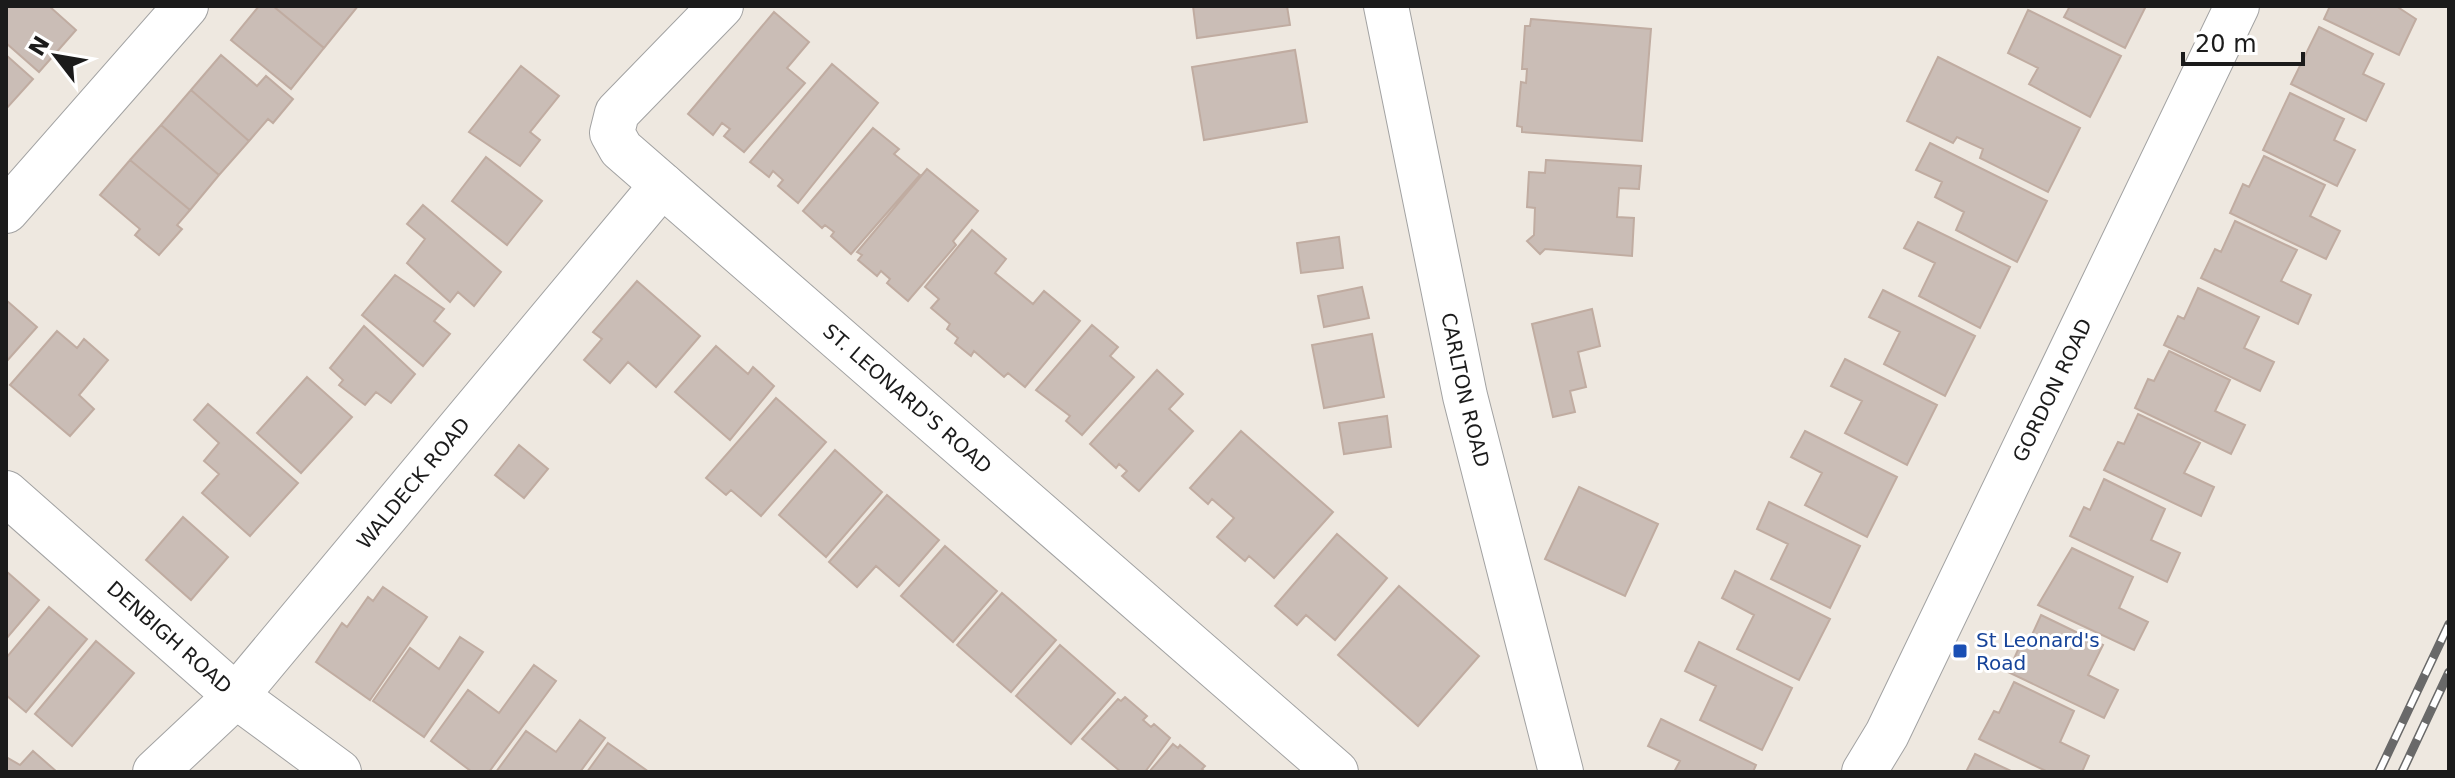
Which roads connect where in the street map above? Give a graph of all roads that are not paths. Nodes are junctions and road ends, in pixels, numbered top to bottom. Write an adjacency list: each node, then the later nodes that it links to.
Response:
1 (186, 6): 6 (street)
2 (721, 6): 5 (street, ST. LEONARD'S ROAD)
3 (1386, 6): 12 (street, CARLTON ROAD)
4 (2237, 6): 13 (street, GORDON ROAD)
5 (662, 185): 8 (street, WALDECK ROAD); 11 (street, ST. LEONARD'S ROAD)
6 (6, 211)
7 (6, 493): 8 (street, DENBIGH ROAD)
8 (236, 696): 9 (street, WALDECK ROAD); 10 (street, DENBIGH ROAD)
9 (155, 772)
10 (339, 772)
11 (1336, 772)
12 (1561, 772)
13 (1864, 772)

